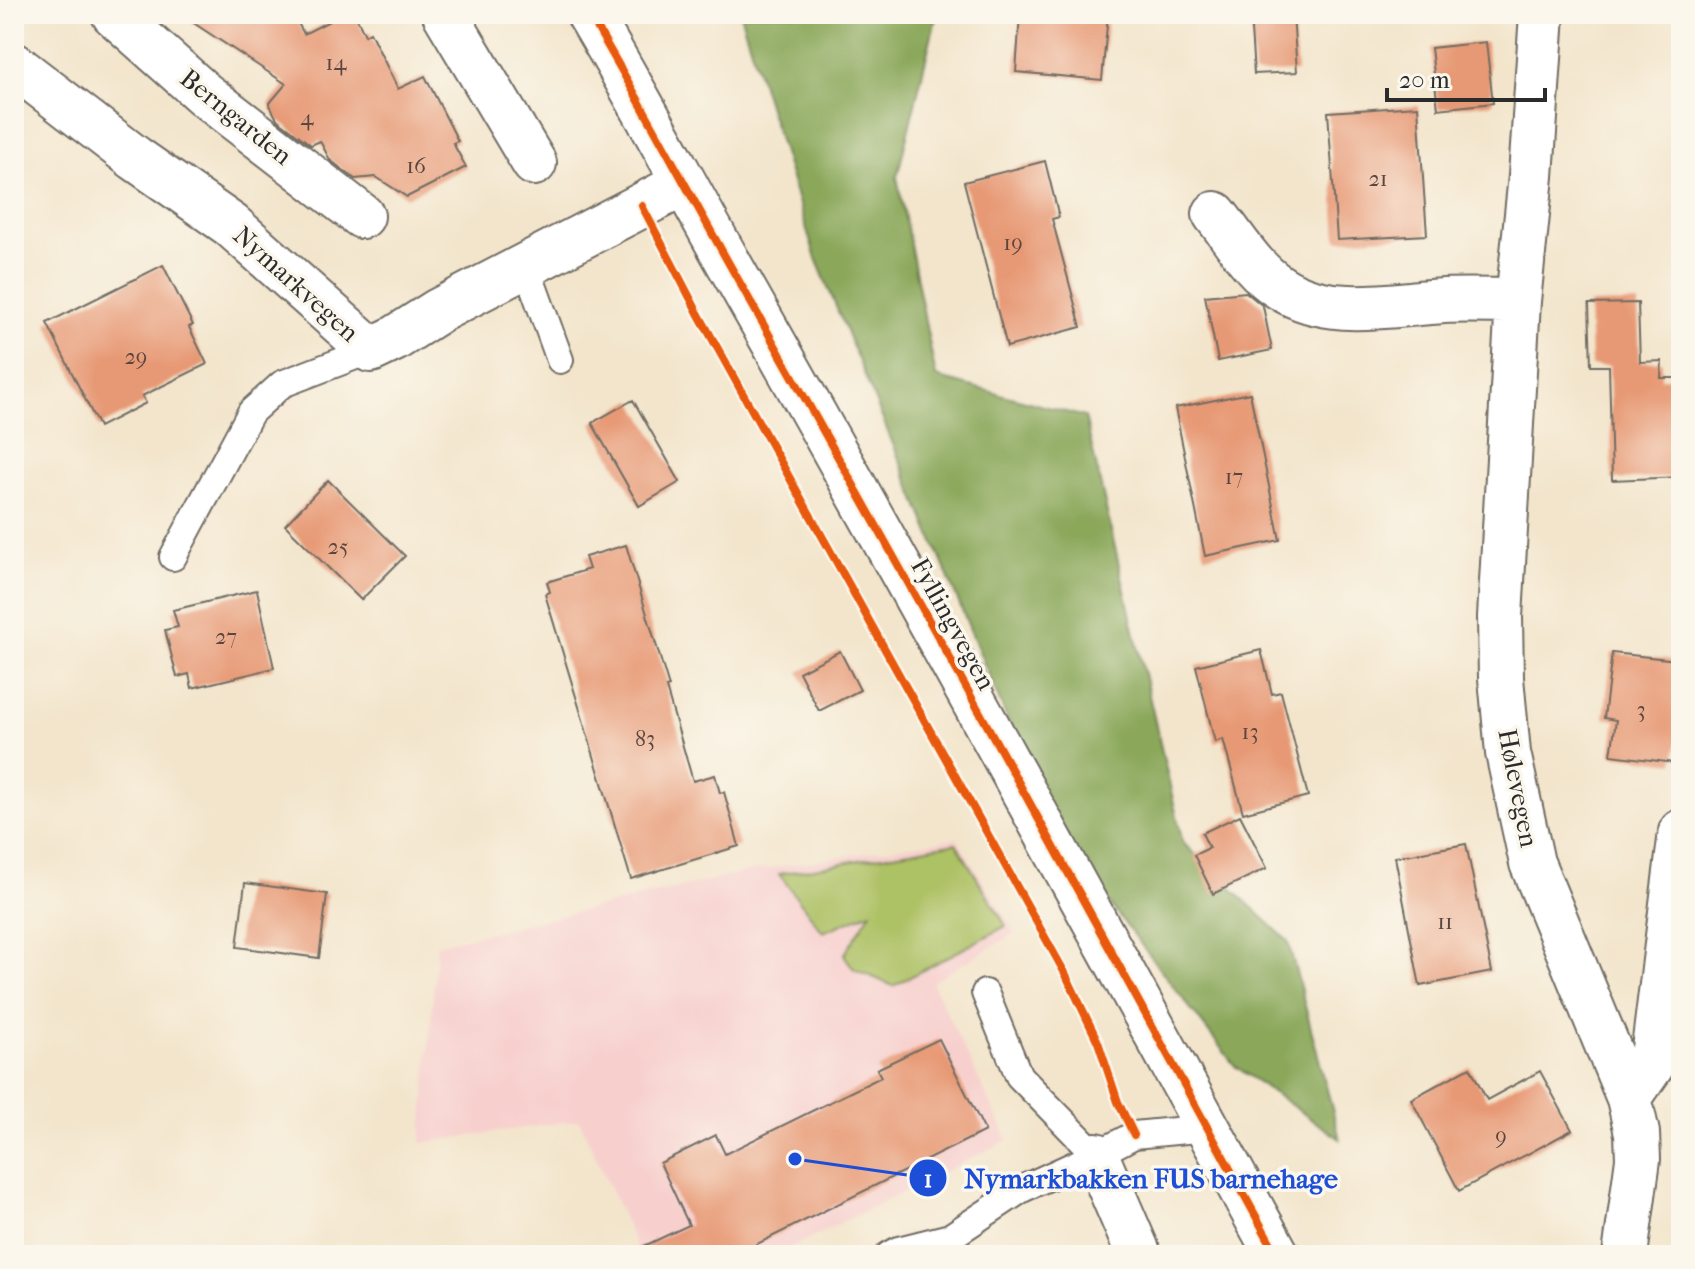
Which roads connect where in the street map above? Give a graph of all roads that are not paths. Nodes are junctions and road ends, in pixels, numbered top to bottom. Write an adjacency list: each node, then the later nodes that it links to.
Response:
1 (114, 14): 9 (street, Berngarden)
2 (445, 14): 6 (street)
3 (589, 14): 7 (street, Fyllingvegen)
4 (1542, 14): 11 (street, Hølevegen)
5 (14, 65): 12 (street, Nymarkvegen)
6 (534, 163)
7 (683, 184): 10 (street, Nymarkvegen); 18 (street, Fyllingvegen)
8 (1215, 214): 11 (street)
9 (362, 216)
10 (526, 266): 12 (street, Nymarkvegen); 13 (lane)
11 (1518, 301): 17 (street, Hølevegen)
12 (371, 350): 14 (lane)
13 (560, 360)
14 (173, 557)
15 (1681, 832): 17 (street)
16 (985, 993): 19 (lane)
17 (1629, 1098): 24 (street, Hølevegen)
18 (1207, 1128): 19 (lane); 23 (street, Fyllingvegen)
19 (1096, 1155): 20 (lane); 22 (street)
20 (947, 1246): 21 (lane)
21 (889, 1255)
22 (1139, 1255)
23 (1277, 1255)
24 (1625, 1255)

